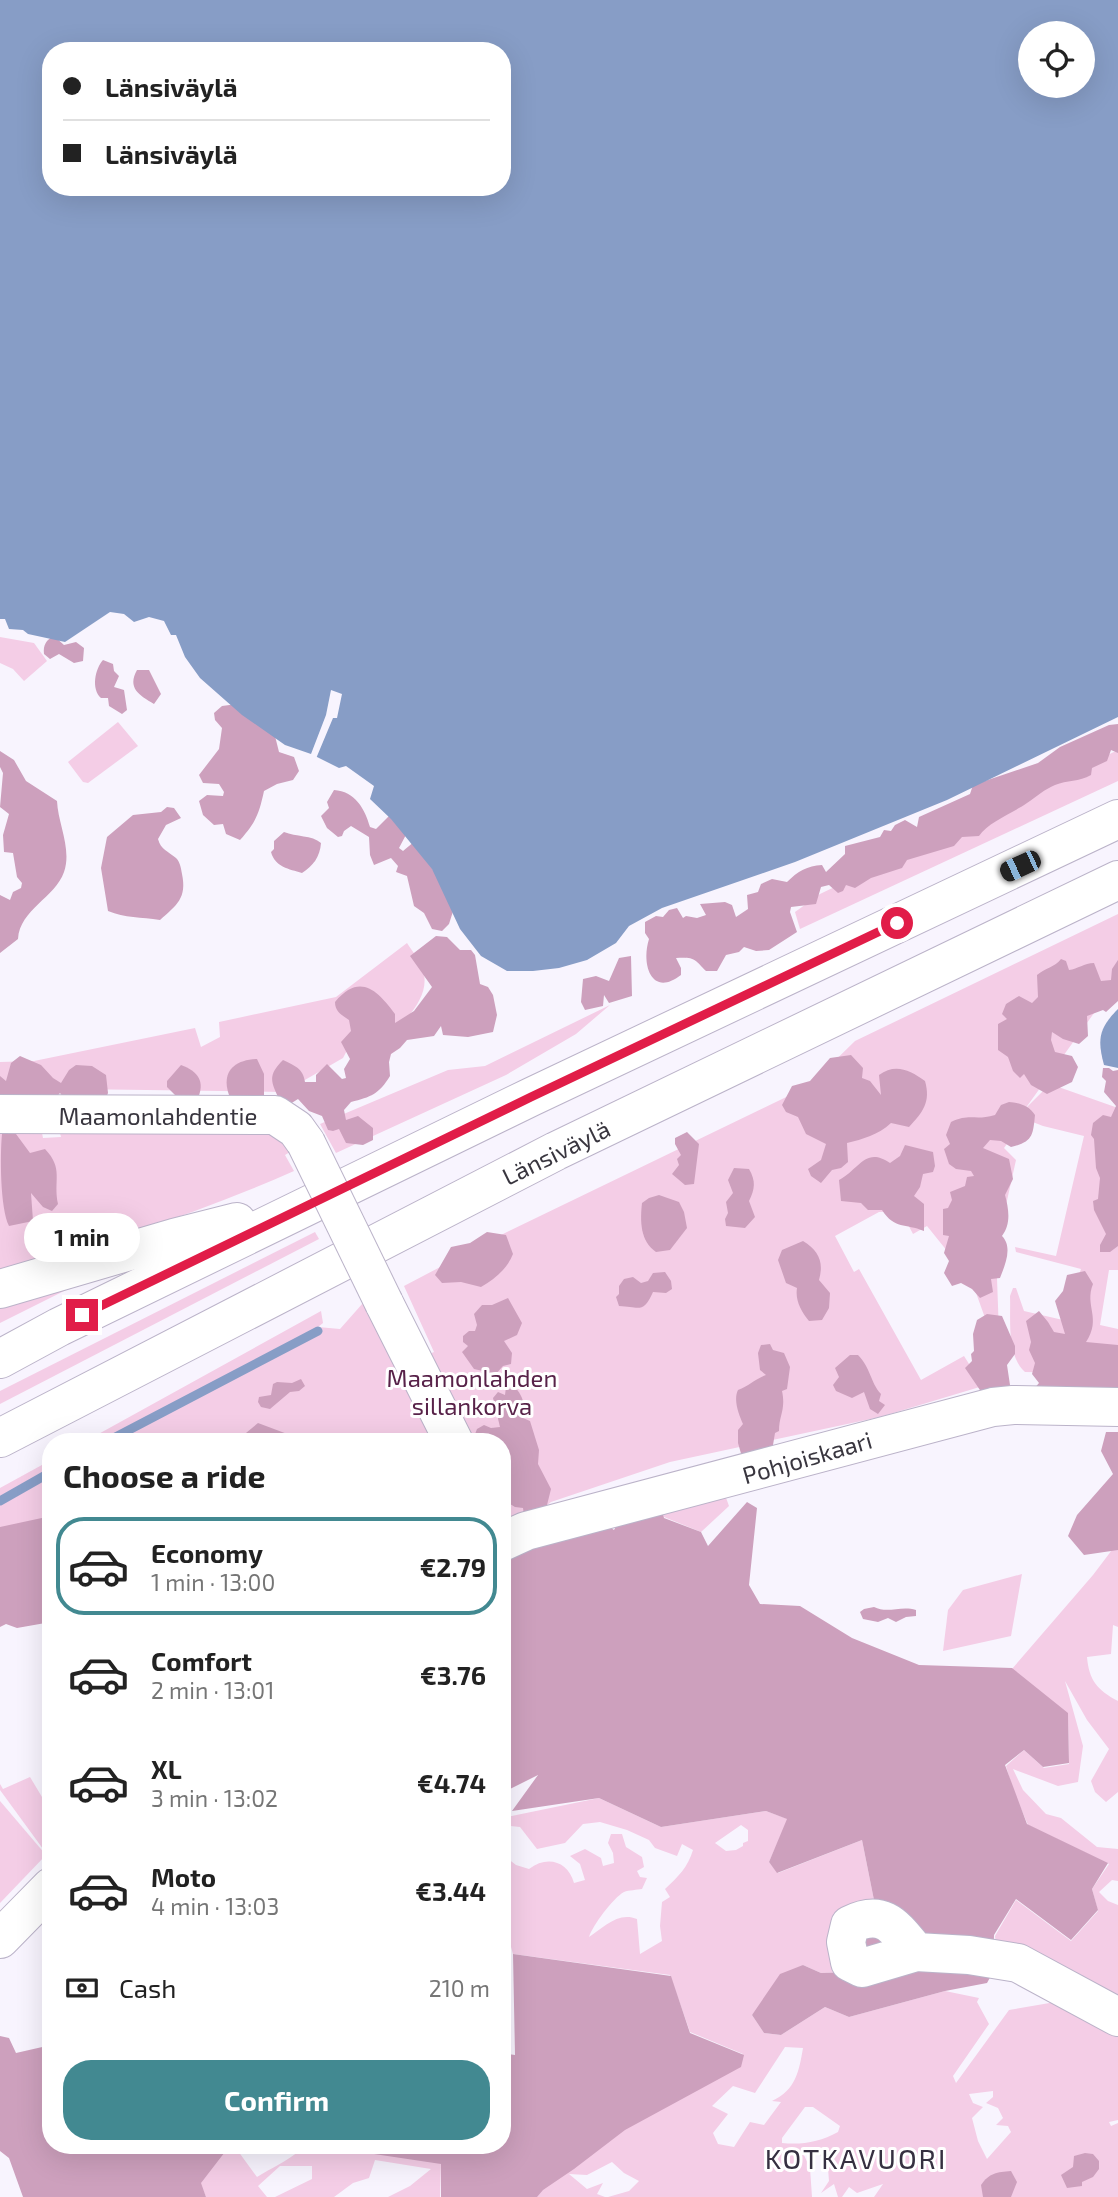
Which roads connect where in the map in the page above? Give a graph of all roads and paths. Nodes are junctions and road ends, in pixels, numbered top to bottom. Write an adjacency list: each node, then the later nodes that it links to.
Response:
1 (1118, 819): 4 (main road)
2 (1118, 880): 9 (main road, Länsiväylä)
3 (0, 1114): 8 (main road, Maamonlahdentie, bridge)
4 (314, 1203): 5 (main road); 6 (main road)
5 (0, 1289)
6 (0, 1359)
7 (1118, 1407): 10 (main road, Pohjoiskaari)
8 (449, 1433)
9 (0, 1438)
10 (511, 1538)
11 (42, 1896): 12 (main road)
12 (0, 1939)
13 (916, 1952): 14 (main road)
14 (1118, 2017)

